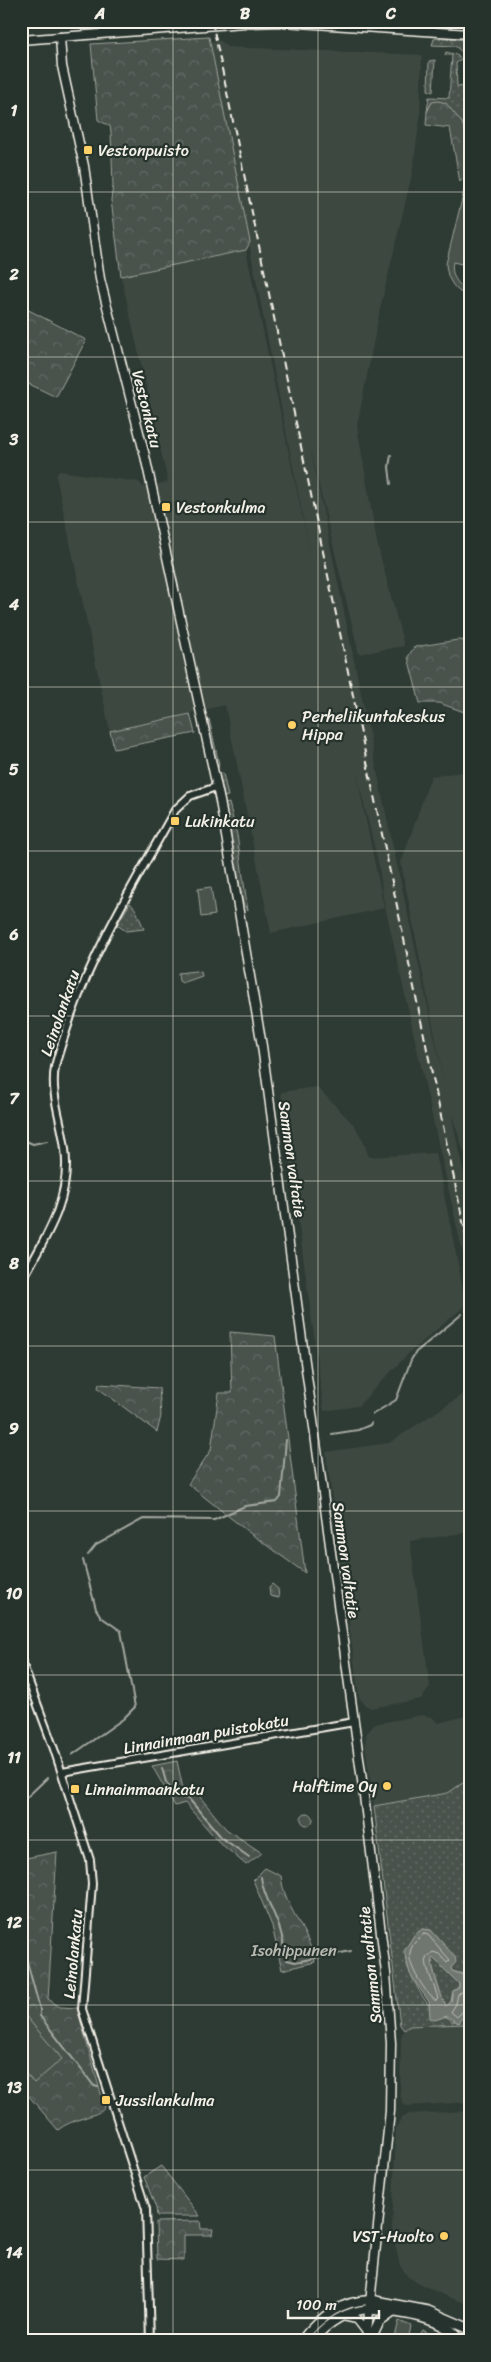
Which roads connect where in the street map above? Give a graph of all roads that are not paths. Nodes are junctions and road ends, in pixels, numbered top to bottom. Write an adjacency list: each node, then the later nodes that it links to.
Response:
1 (470, 34): 2 (main road)
2 (60, 37): 3 (main road); 4 (main road, Vestonkatu)
3 (21, 40)
4 (216, 787): 5 (street, Leinolankatu); 7 (main road, Sammon valtatie)
5 (21, 1282)
6 (21, 1660): 8 (street, Leinolankatu)
7 (354, 1722): 8 (street, Linnainmaan puistokatu); 9 (main road, Sammon valtatie)
8 (62, 1772): 14 (street, Leinolankatu)
9 (369, 2304): 10 (highway); 11 (main road); 12 (highway); 13 (main road, Sammon valtatie); 15 (main road)
10 (393, 2312): 13 (highway); 18 (highway)
11 (341, 2317): 13 (main road); 16 (main road)
12 (470, 2329)
13 (368, 2336): 17 (main road, Sammon valtatie)
14 (150, 2341)
15 (301, 2341)
16 (312, 2341)
17 (366, 2341)
18 (461, 2341)

